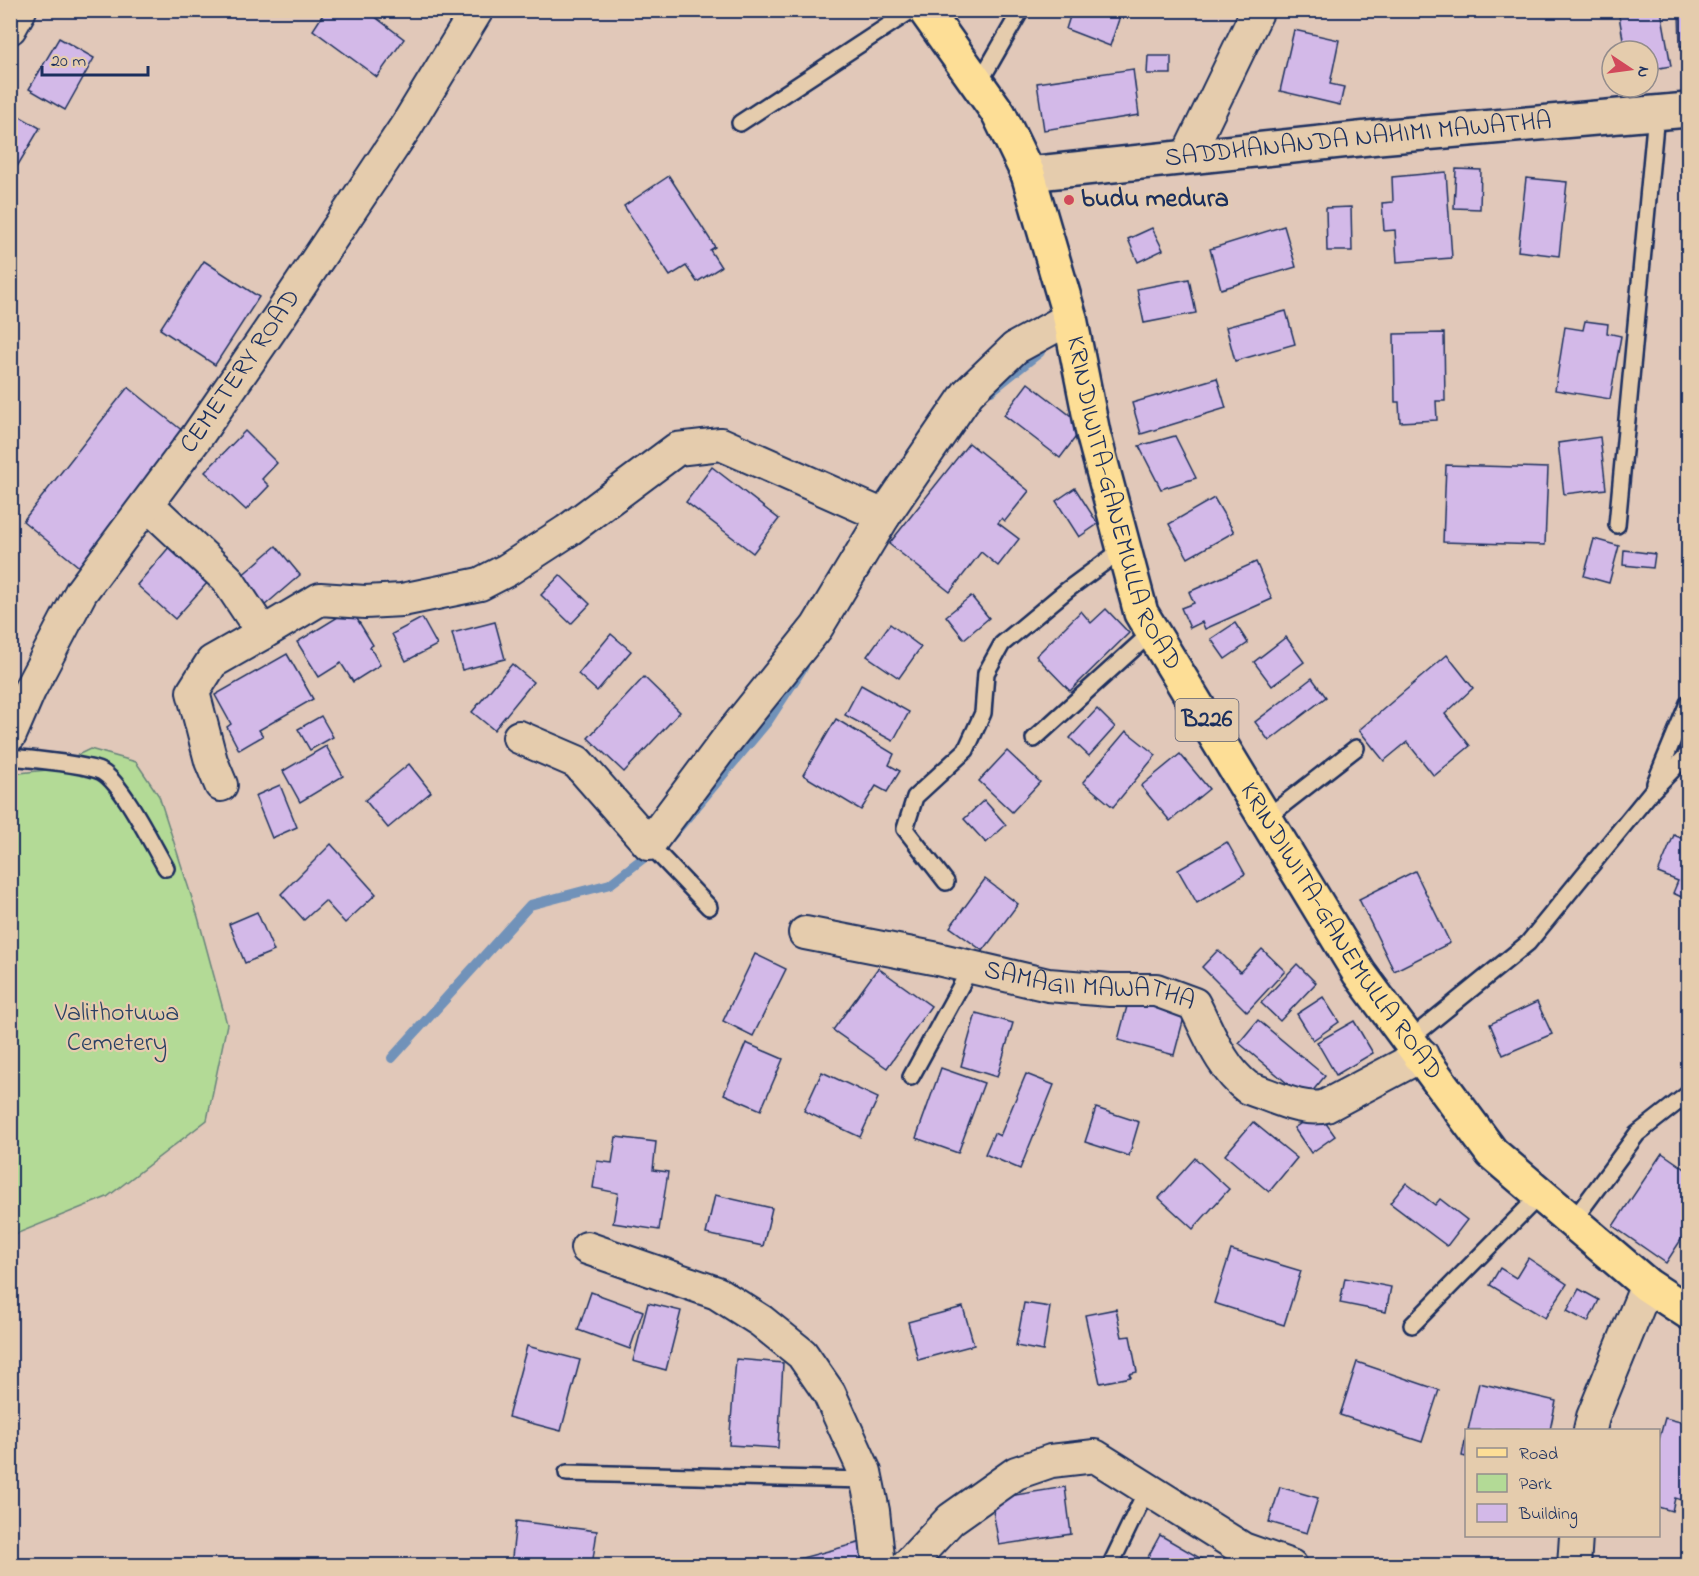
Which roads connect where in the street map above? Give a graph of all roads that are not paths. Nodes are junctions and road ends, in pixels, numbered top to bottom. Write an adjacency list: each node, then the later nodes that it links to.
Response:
1 (20, 10): 7 (street)
2 (477, 10): 15 (street, CEMETERY ROAD)
3 (912, 10): 11 (lane)
4 (925, 10): 8 (main road, KRINDIWITA-GANEMULLA ROAD / B226)
5 (1021, 10): 8 (lane)
6 (1258, 10): 12 (street)
7 (10, 27)
8 (978, 85): 13 (main road, KRINDIWITA-GANEMULLA ROAD / B226)
9 (1689, 110): 10 (street, SADDHANANDA NAHIMI MAWATHA)
10 (1656, 114): 12 (street, SADDHANANDA NAHIMI MAWATHA); 17 (lane)
11 (740, 123)
12 (1187, 157): 13 (street, SADDHANANDA NAHIMI MAWATHA)
13 (1028, 174): 14 (main road, KRINDIWITA-GANEMULLA ROAD / B226)
14 (1070, 318): 16 (street); 18 (main road, KRINDIWITA-GANEMULLA ROAD / B226)
15 (147, 504): 20 (street); 22 (street, CEMETERY ROAD)
16 (884, 516): 20 (street); 31 (street)
17 (1617, 525)
18 (1124, 548): 19 (main road, KRINDIWITA-GANEMULLA ROAD / B226); 33 (lane)
19 (1152, 632): 24 (lane); 30 (main road, KRINDIWITA-GANEMULLA ROAD / B226)
20 (263, 633): 28 (street)
21 (1689, 703): 29 (lane)
22 (10, 735)
23 (519, 737): 31 (street)
24 (1034, 739)
25 (1356, 748): 30 (lane)
26 (1689, 754): 29 (lane)
27 (10, 757): 32 (lane)
28 (220, 785)
29 (1651, 792): 37 (lane)
30 (1266, 818): 37 (main road, KRINDIWITA-GANEMULLA ROAD / B226)
31 (649, 844): 34 (lane)
32 (166, 868)
33 (946, 882)
34 (709, 907)
35 (805, 933): 36 (street, SAMAGII MAWATHA)
36 (971, 967): 37 (street, SAMAGII MAWATHA); 38 (lane)
37 (1416, 1047): 40 (main road, KRINDIWITA-GANEMULLA ROAD / B226)
38 (911, 1077)
39 (1689, 1094): 41 (lane)
40 (1540, 1195): 41 (main road, KRINDIWITA-GANEMULLA ROAD / B226); 45 (lane)
41 (1572, 1222): 43 (main road, KRINDIWITA-GANEMULLA ROAD / B226)
42 (586, 1248): 48 (street)
43 (1647, 1285): 44 (main road, KRINDIWITA-GANEMULLA ROAD / B226); 46 (street)
44 (1689, 1312)
45 (1412, 1325)
46 (1590, 1429)
47 (567, 1473): 48 (lane)
48 (867, 1480): 51 (street)
49 (1147, 1489): 52 (street); 53 (lane); 54 (street)
50 (1576, 1537): 55 (street)
51 (879, 1566)
52 (907, 1566)
53 (1110, 1566)
54 (1291, 1566)
55 (1574, 1566)

